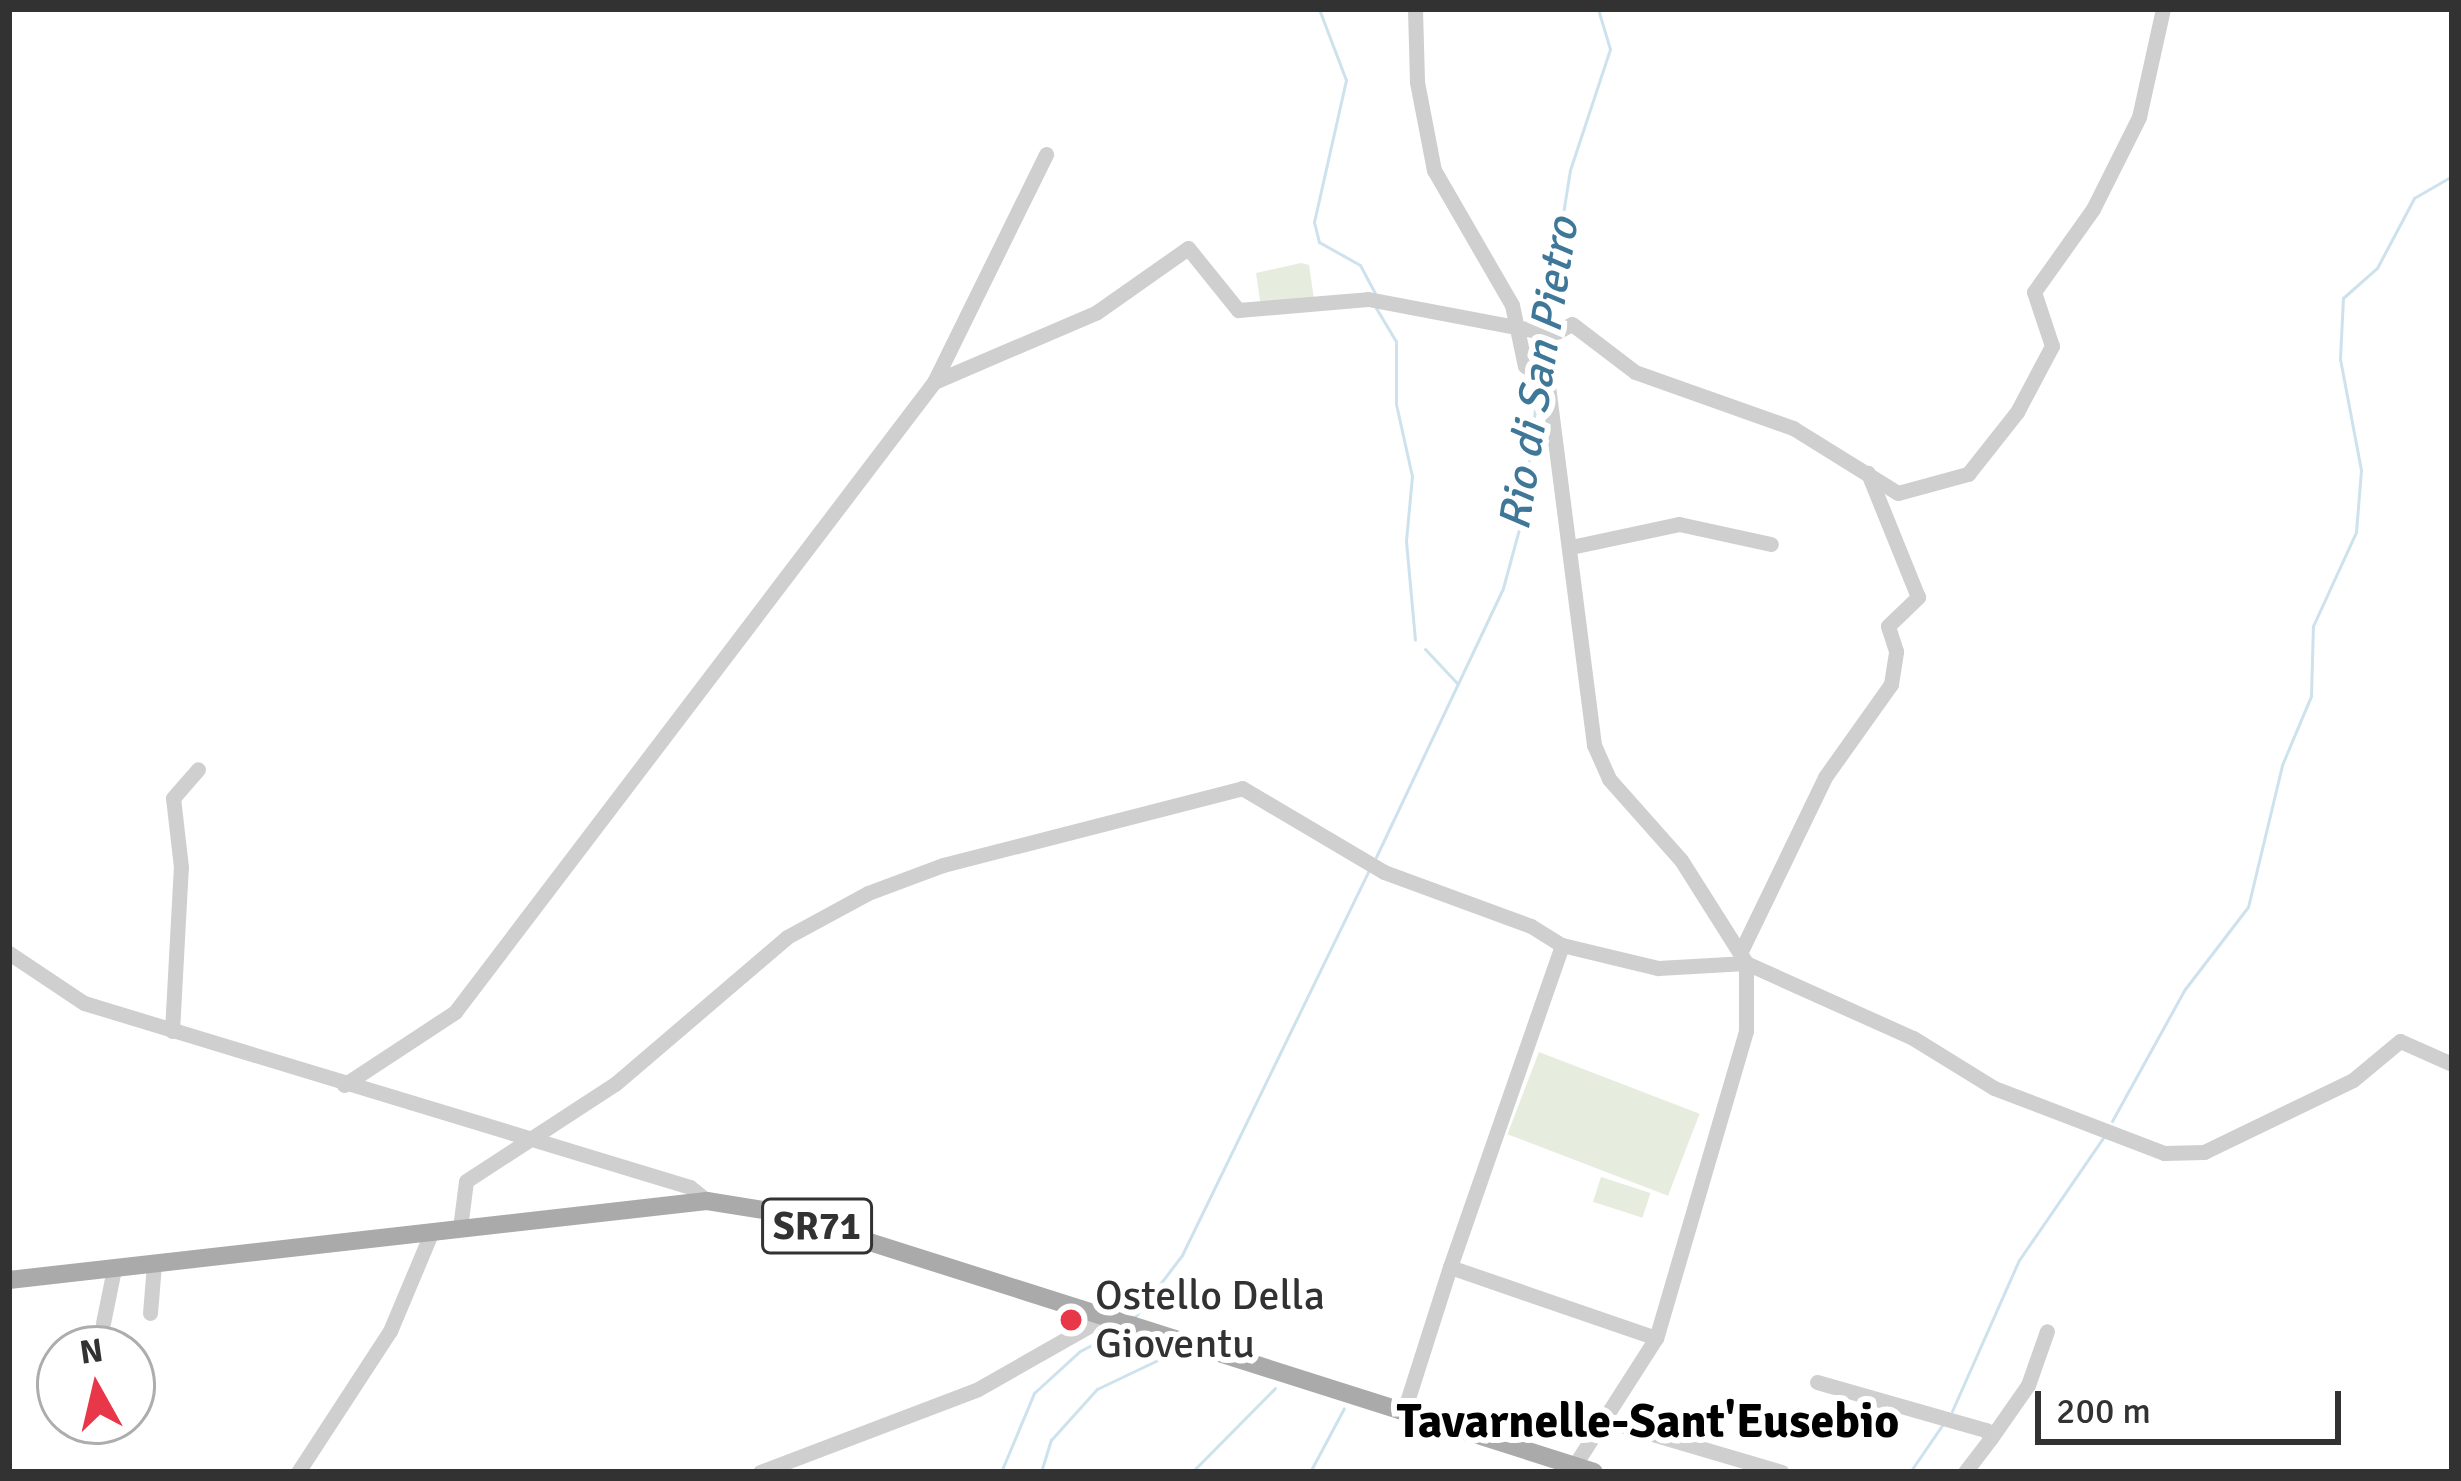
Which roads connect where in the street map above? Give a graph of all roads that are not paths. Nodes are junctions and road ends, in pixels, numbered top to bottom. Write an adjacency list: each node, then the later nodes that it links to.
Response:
1 (1415, 9): 4 (street)
2 (2163, 9): 8 (street)
3 (1046, 154): 7 (street)
4 (1517, 323): 5 (street); 6 (street); 7 (street)
5 (1553, 334): 6 (street); 8 (street)
6 (1547, 378): 10 (street)
7 (934, 382): 17 (street)
8 (1867, 470): 14 (street)
9 (1771, 544): 10 (street)
10 (1571, 547): 14 (street)
11 (198, 769): 15 (street)
12 (1562, 945): 14 (street); 18 (street); 23 (street)
13 (9, 953): 15 (street)
14 (1744, 956): 16 (street); 30 (street)
15 (172, 1031): 17 (street)
16 (2452, 1064)
17 (344, 1085): 18 (street)
18 (536, 1142): 19 (street); 20 (street)
19 (706, 1201): 20 (main road, SR71); 27 (main road, SR71)
20 (460, 1228): 21 (main road, SR71)
21 (432, 1231): 22 (main road, SR71); 36 (street)
22 (154, 1264): 24 (main road, SR71); 26 (street)
23 (1450, 1267): 30 (street); 32 (street)
24 (114, 1269): 25 (main road, SR71); 28 (street)
25 (9, 1280)
26 (150, 1313)
27 (1103, 1318): 32 (main road, SR71); 37 (street)
28 (103, 1323)
29 (2048, 1331): 34 (street)
30 (1656, 1338): 33 (street)
31 (1817, 1382): 34 (street)
32 (1404, 1412): 35 (main road, SR71)
33 (1605, 1420): 35 (street); 39 (street)
34 (1990, 1438): 40 (street)
35 (1574, 1466): 38 (main road, SR71)
36 (298, 1472)
37 (760, 1472)
38 (1594, 1472)
39 (1782, 1472)
40 (1965, 1472)

